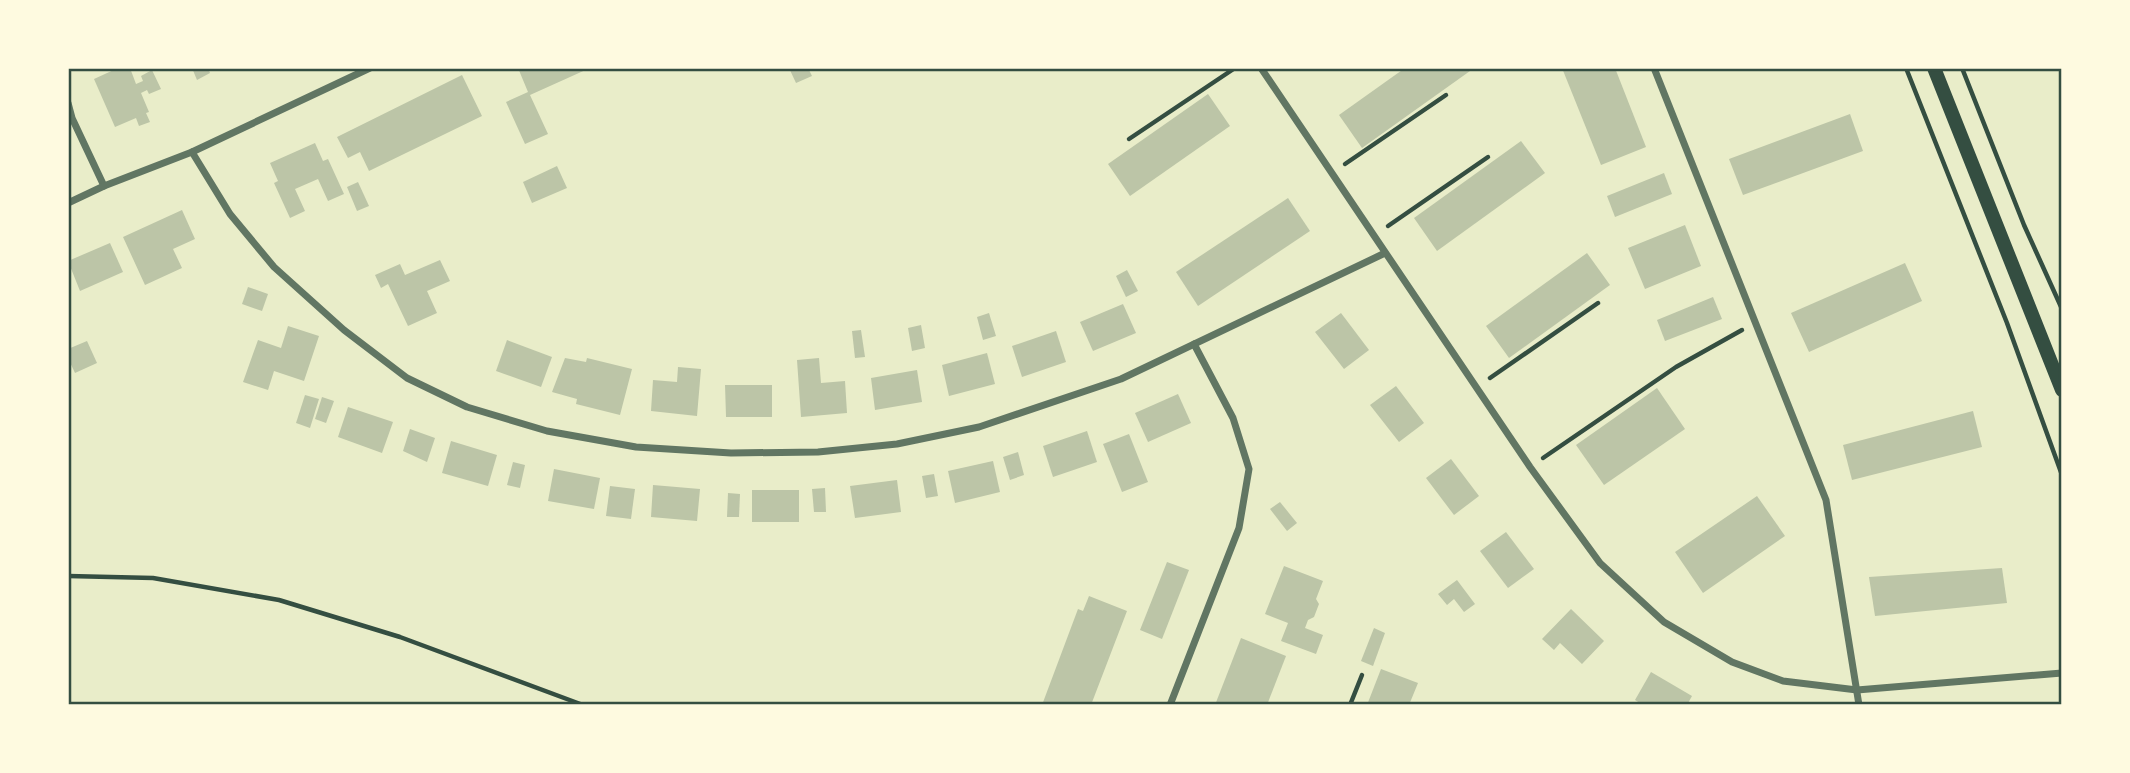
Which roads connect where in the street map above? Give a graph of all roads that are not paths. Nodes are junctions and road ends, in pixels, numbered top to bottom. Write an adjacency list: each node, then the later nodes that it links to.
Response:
1 (370, 68): 6 (street)
2 (1262, 68): 9 (street)
3 (1654, 68): 13 (street)
4 (1934, 68): 11 (main road)
5 (68, 103): 7 (street)
6 (192, 152): 7 (street); 10 (street)
7 (104, 186): 8 (street)
8 (68, 203)
9 (1385, 253): 10 (street); 13 (street)
10 (1194, 344): 14 (street)
11 (2062, 390)
12 (2062, 673): 13 (street)
13 (1857, 690): 15 (street)
14 (1170, 705)
15 (1859, 705)

